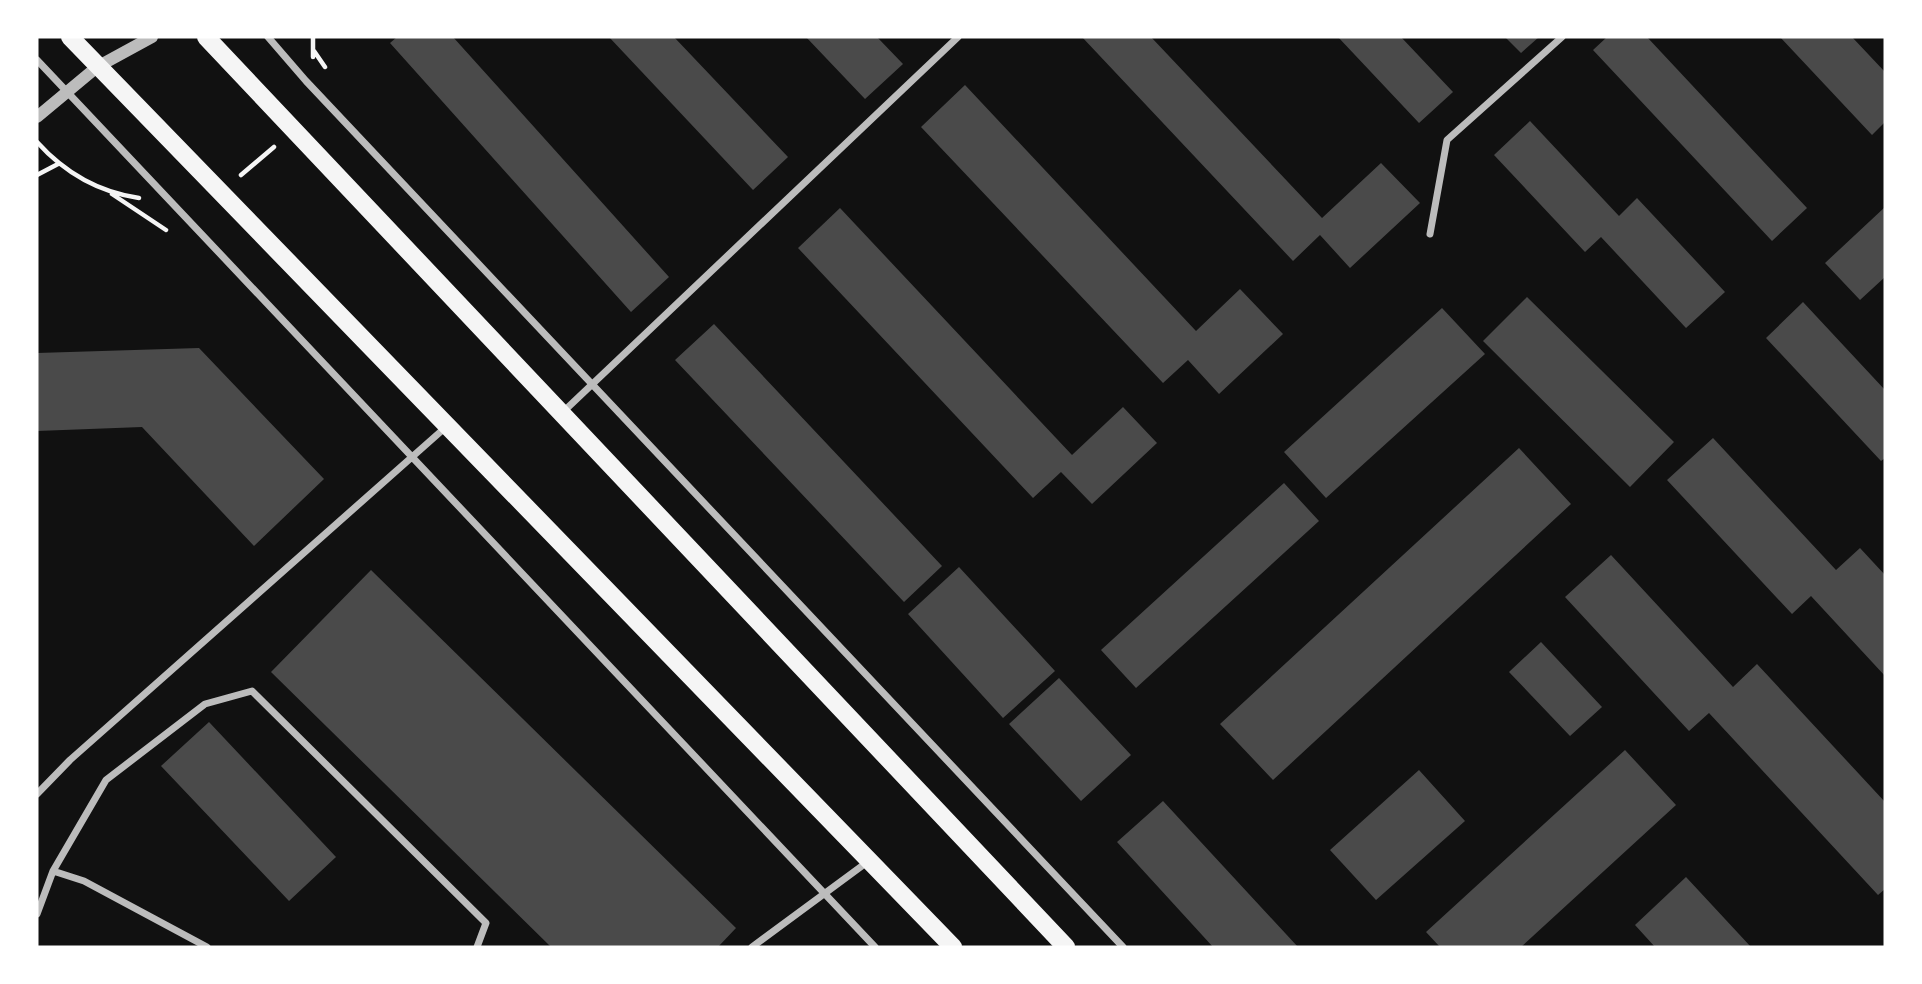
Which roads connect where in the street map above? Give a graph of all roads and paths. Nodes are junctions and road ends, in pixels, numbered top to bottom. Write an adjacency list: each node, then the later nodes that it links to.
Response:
1 (70, 37): 8 (main road)
2 (152, 37): 8 (street)
3 (205, 37): 15 (main road)
4 (268, 37): 14 (street)
5 (958, 37): 14 (street)
6 (1562, 37): 13 (street)
7 (37, 60): 9 (street)
8 (97, 68): 9 (street); 16 (main road)
9 (66, 92): 10 (street); 17 (street)
10 (37, 117)
11 (58, 164): 12 (path)
12 (37, 175)
13 (1430, 234)
14 (593, 383): 15 (street); 29 (street)
15 (563, 412): 28 (main road)
16 (447, 426): 17 (street); 19 (main road)
17 (411, 457): 18 (street); 21 (street)
18 (37, 794)
19 (870, 860): 21 (street); 27 (main road)
20 (53, 870): 22 (street); 23 (street); 24 (street)
21 (825, 894): 25 (street); 26 (street)
22 (37, 914)
23 (208, 947)
24 (477, 947)
25 (752, 947)
26 (875, 947)
27 (953, 947)
28 (1066, 947)
29 (1123, 947)

